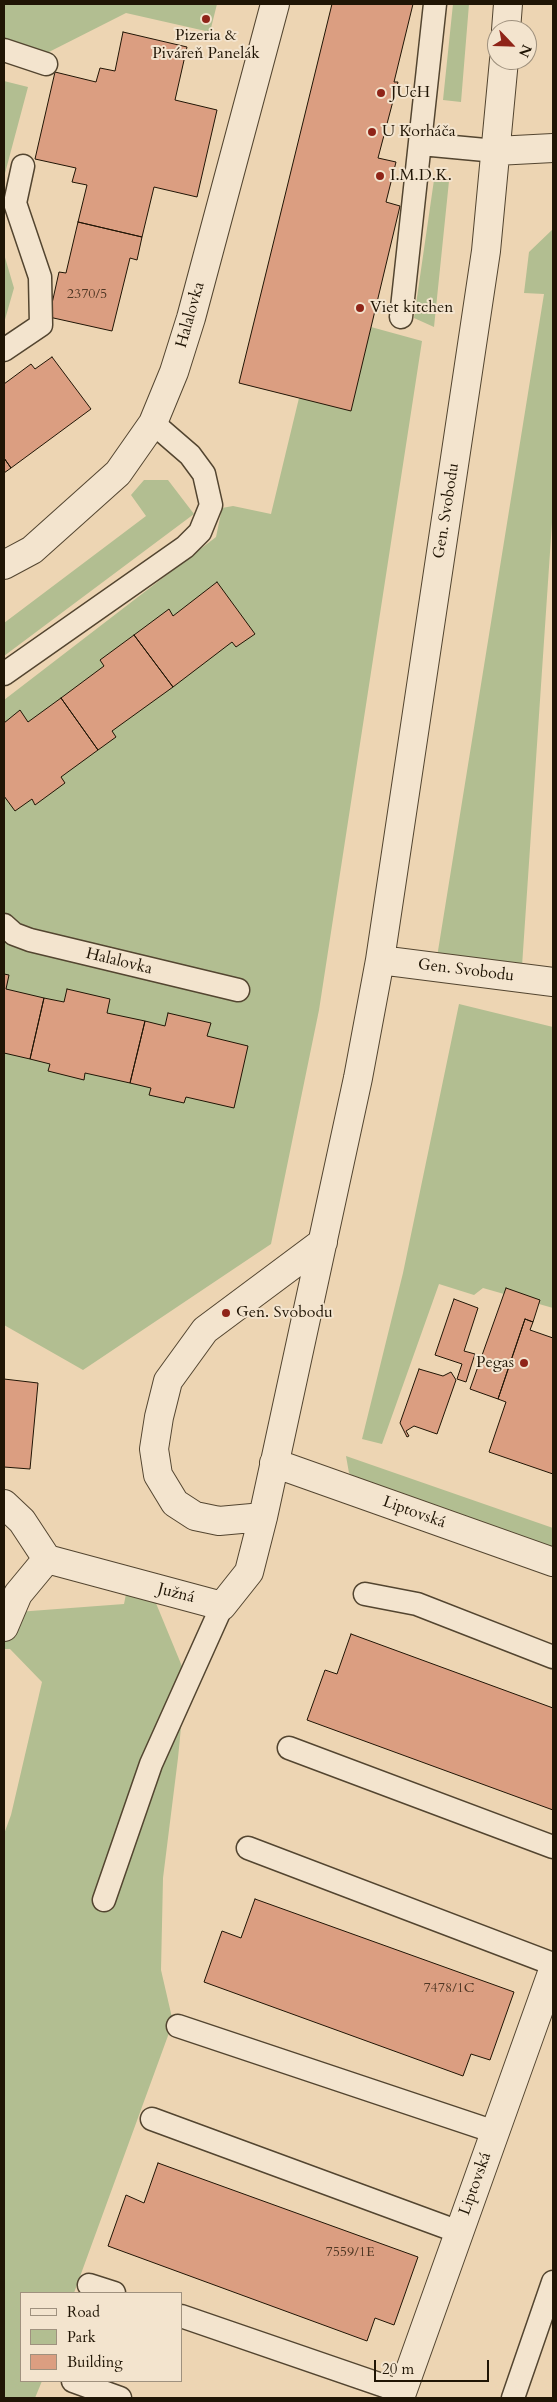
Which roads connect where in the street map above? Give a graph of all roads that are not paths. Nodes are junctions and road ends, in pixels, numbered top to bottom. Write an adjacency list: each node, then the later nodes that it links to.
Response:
1 (275, 4): 14 (street, Halalovka)
2 (435, 4): 8 (lane)
3 (508, 4): 4 (street)
4 (507, 20)
5 (4, 50): 6 (lane)
6 (46, 64)
7 (503, 70): 10 (street, Gen. Svobodu)
8 (421, 144): 10 (lane); 12 (lane)
9 (553, 148): 10 (street)
10 (496, 151): 18 (street, Gen. Svobodu)
11 (23, 166): 13 (lane)
12 (401, 317)
13 (4, 350)
14 (153, 423): 15 (street, Halalovka); 16 (lane)
15 (4, 565)
16 (4, 674)
17 (7, 930): 20 (lane, Halalovka)
18 (380, 960): 19 (street, Gen. Svobodu); 21 (street, Gen. Svobodu)
19 (553, 982)
20 (238, 990)
21 (323, 1242): 22 (street, Gen. Svobodu); 24 (street)
22 (274, 1463): 24 (street); 26 (street, Liptovská)
23 (4, 1504): 25 (street)
24 (263, 1517): 28 (street)
25 (48, 1559): 28 (street, Južná); 29 (street)
26 (553, 1562)
27 (365, 1594): 30 (lane)
28 (222, 1606): 34 (lane)
29 (4, 1627)
30 (553, 1656)
31 (288, 1748): 32 (lane)
32 (553, 1847)
33 (248, 1848): 35 (lane)
34 (104, 1900)
35 (553, 1964)
36 (553, 1970): 39 (street, Liptovská)
37 (178, 2026): 39 (lane)
38 (152, 2119): 40 (lane)
39 (495, 2132): 40 (street, Liptovská)
40 (459, 2232): 46 (street, Liptovská)
41 (553, 2282): 48 (lane)
42 (89, 2285): 43 (lane)
43 (111, 2292)
44 (182, 2316): 46 (lane)
45 (75, 2382): 47 (lane)
46 (401, 2395)
47 (120, 2398)
48 (513, 2398)

